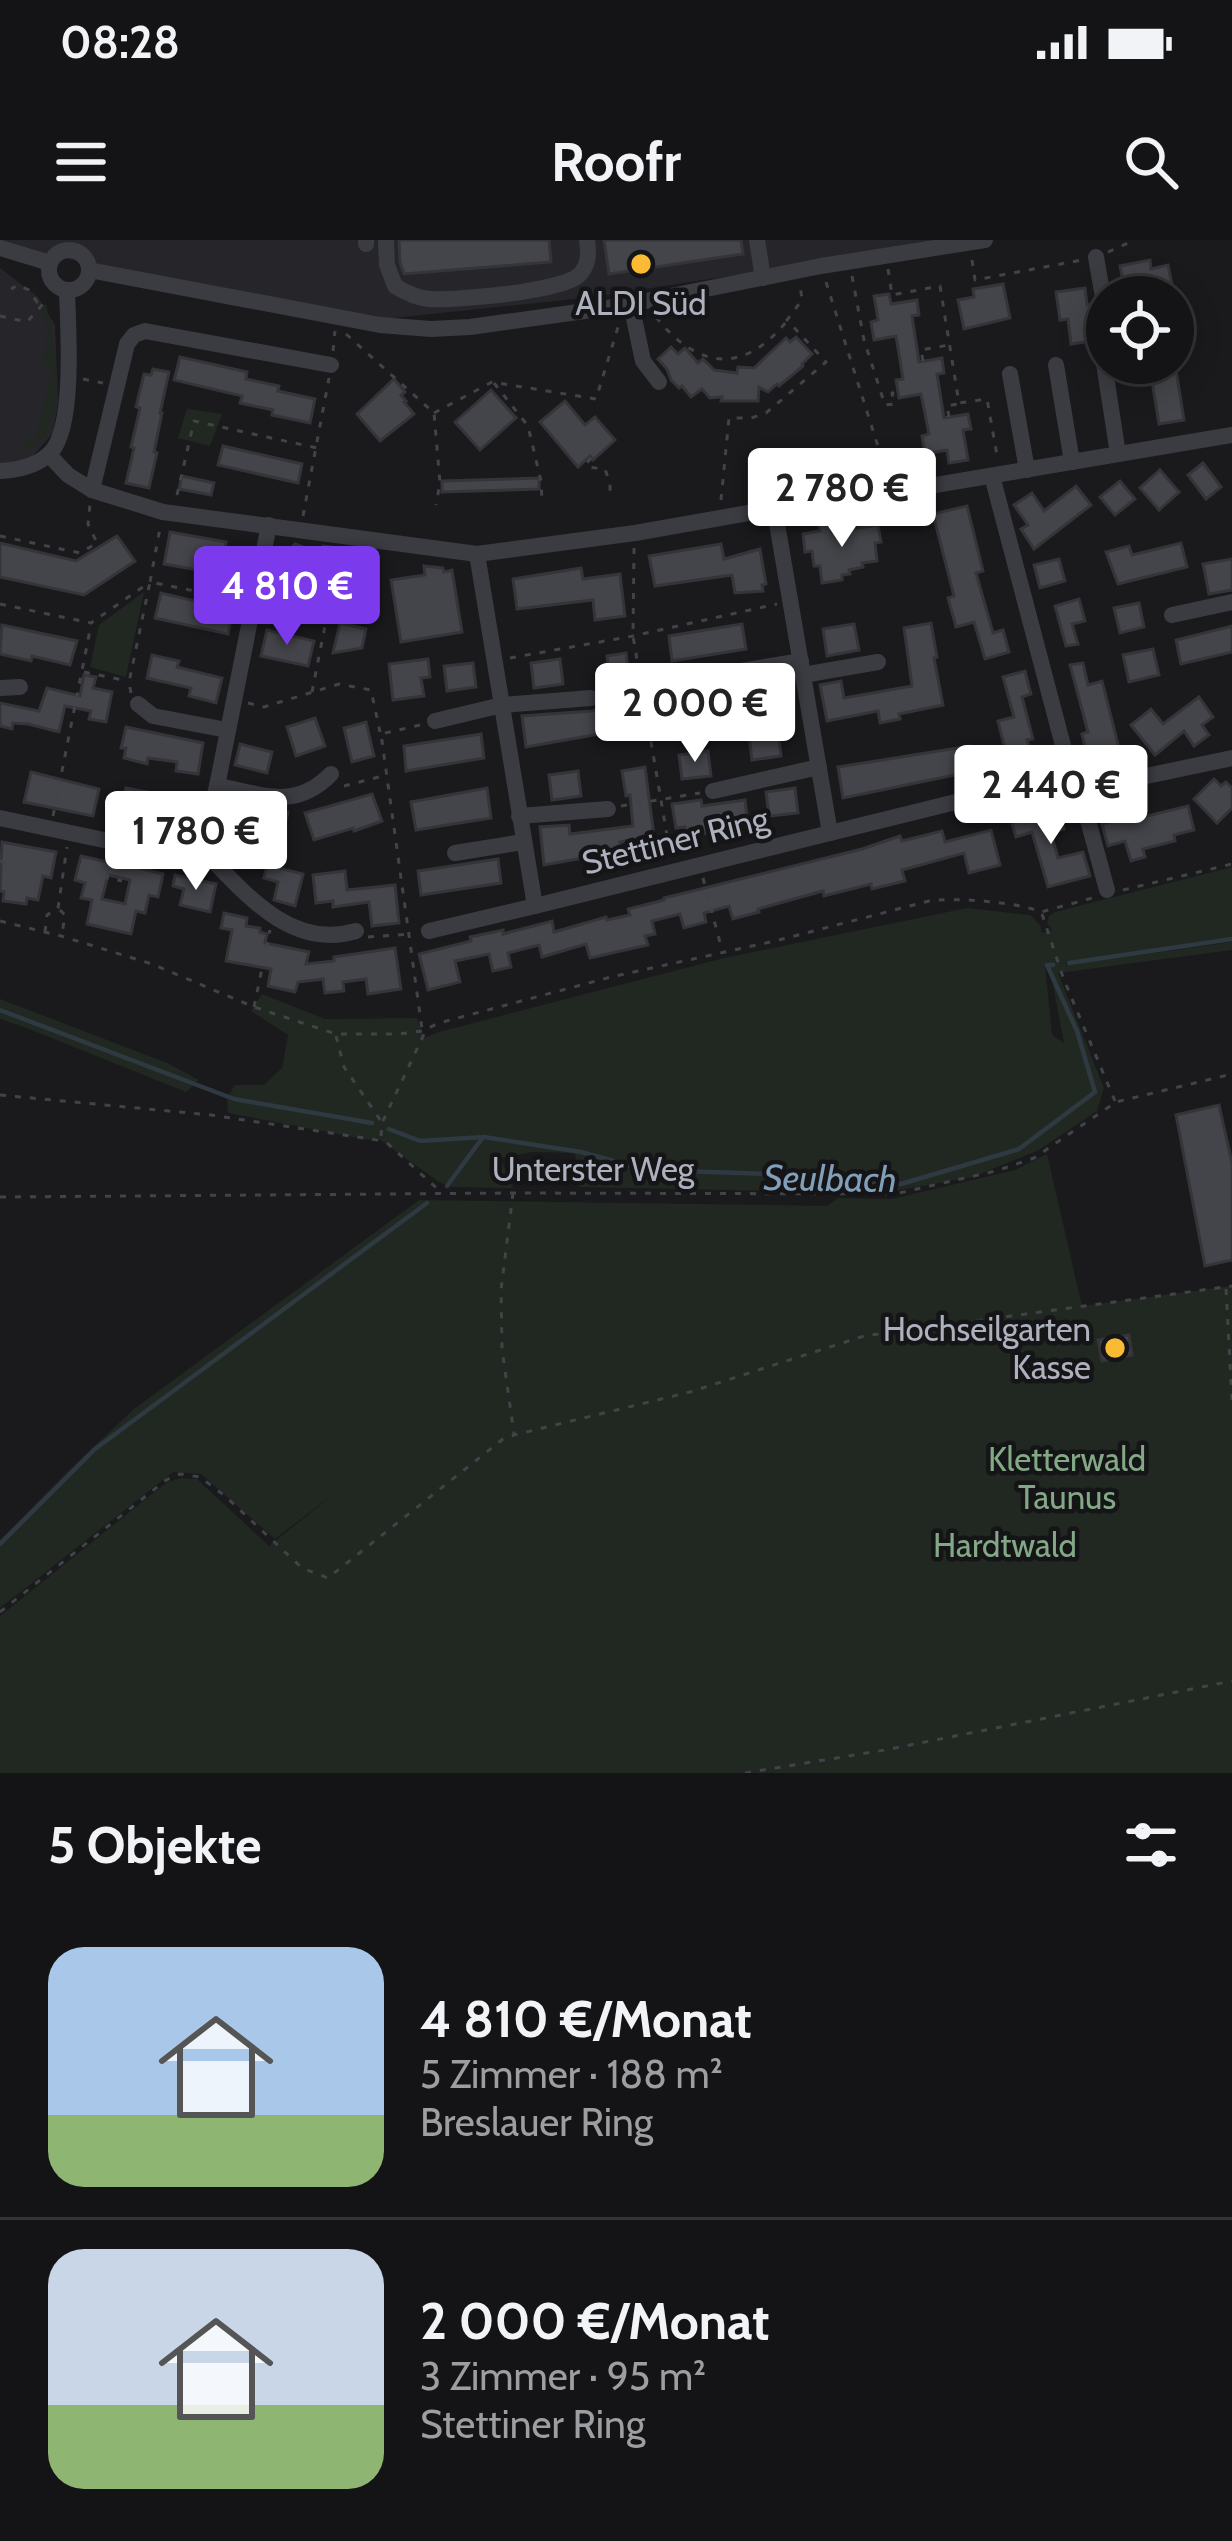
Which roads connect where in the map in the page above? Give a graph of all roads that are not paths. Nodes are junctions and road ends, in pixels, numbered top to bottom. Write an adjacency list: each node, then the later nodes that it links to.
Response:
1 (386, 240): 2 (street)
2 (587, 240)
3 (757, 240): 11 (street)
4 (985, 240): 11 (street)
5 (72, 245): 8 (street); 9 (street)
6 (0, 248): 8 (street)
7 (1096, 257): 10 (street)
8 (50, 262): 12 (street)
9 (89, 270): 12 (street); 13 (street)
10 (1099, 276)
11 (763, 278): 13 (street)
12 (67, 291): 21 (street)
13 (628, 307): 17 (street)
14 (331, 365): 26 (street)
15 (1056, 365): 22 (street)
16 (1010, 374): 23 (street)
17 (659, 382)
18 (1107, 384): 20 (street)
19 (1232, 435): 20 (street)
20 (1118, 454): 22 (street)
21 (49, 455): 24 (street); 26 (street)
22 (1072, 462): 23 (street)
23 (1027, 470): 25 (street)
24 (0, 471)
25 (996, 475): 27 (street); 47 (street)
26 (90, 489): 28 (street)
27 (775, 512): 29 (street); 33 (street)
28 (269, 526): 29 (street); 41 (street)
29 (477, 554): 39 (street)
30 (1232, 602): 31 (street)
31 (1172, 615)
32 (878, 662): 33 (street)
33 (802, 668): 34 (street); 43 (street)
34 (692, 679)
35 (20, 686): 36 (street)
36 (0, 688)
37 (591, 698): 39 (street)
38 (138, 704): 41 (street)
39 (502, 705): 40 (street); 50 (street)
40 (435, 721)
41 (227, 730): 45 (street)
42 (1232, 758): 47 (street)
43 (818, 767): 46 (street); 52 (street)
44 (331, 774): 45 (street)
45 (217, 786): 54 (street)
46 (712, 790)
47 (1078, 791): 56 (street)
48 (984, 795): 52 (street, Stettiner Ring)
49 (608, 809): 50 (street)
50 (519, 816): 53 (street)
51 (0, 818): 54 (street)
52 (830, 833): 57 (street, Stettiner Ring)
53 (524, 842): 55 (street); 57 (street)
54 (202, 848): 58 (street)
55 (455, 853)
56 (1107, 890)
57 (535, 905): 59 (street, Stettiner Ring)
58 (356, 931)
59 (420, 933)

